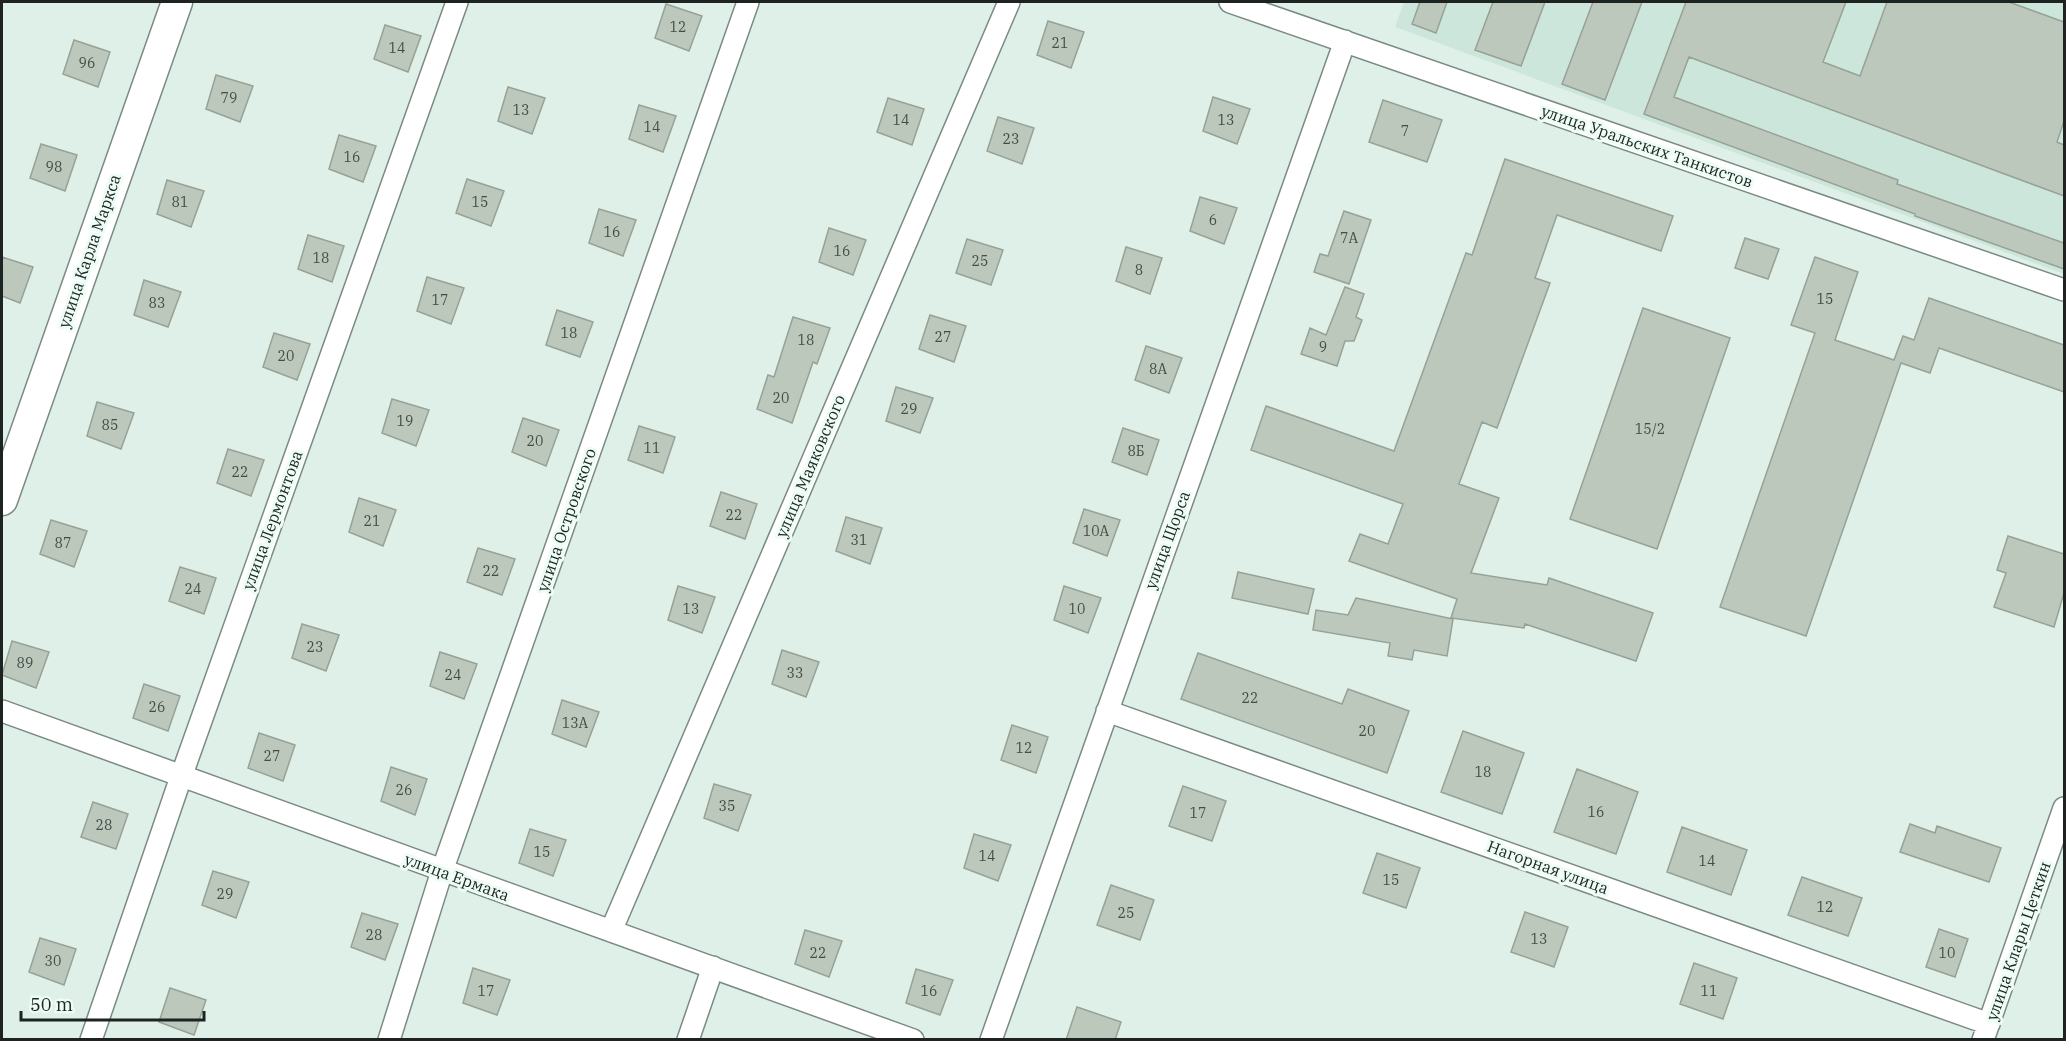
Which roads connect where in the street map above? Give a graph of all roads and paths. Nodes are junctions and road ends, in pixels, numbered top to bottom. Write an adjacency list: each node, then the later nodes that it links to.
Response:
1 (177, 2): 8 (main road, улица Карла Маркса)
2 (457, 2): 11 (street, улица Лермонтова)
3 (748, 2): 13 (street, улица Островского)
4 (1009, 2): 14 (street, улица Маяковского)
5 (1230, 2): 6 (street, улица Уральских Танкистов)
6 (1345, 41): 7 (street, улица Уральских Танкистов); 10 (street, улица Щорса)
7 (2064, 290)
8 (2, 500)
9 (2, 711): 11 (street, улица Ермака)
10 (1107, 711): 16 (street, Нагорная улица); 21 (street, улица Щорса)
11 (181, 777): 13 (street, улица Ермака); 17 (street, улица Лермонтова)
12 (2064, 808): 16 (street, улица Клары Цеткин)
13 (442, 871): 14 (street, улица Ермака); 18 (street, улица Островского)
14 (610, 931): 15 (street, улица Ермака)
15 (713, 968): 19 (street); 20 (street, улица Ермака)
16 (1986, 1032)
17 (91, 1040)
18 (389, 1040)
19 (688, 1040)
20 (913, 1040)
21 (991, 1040)

